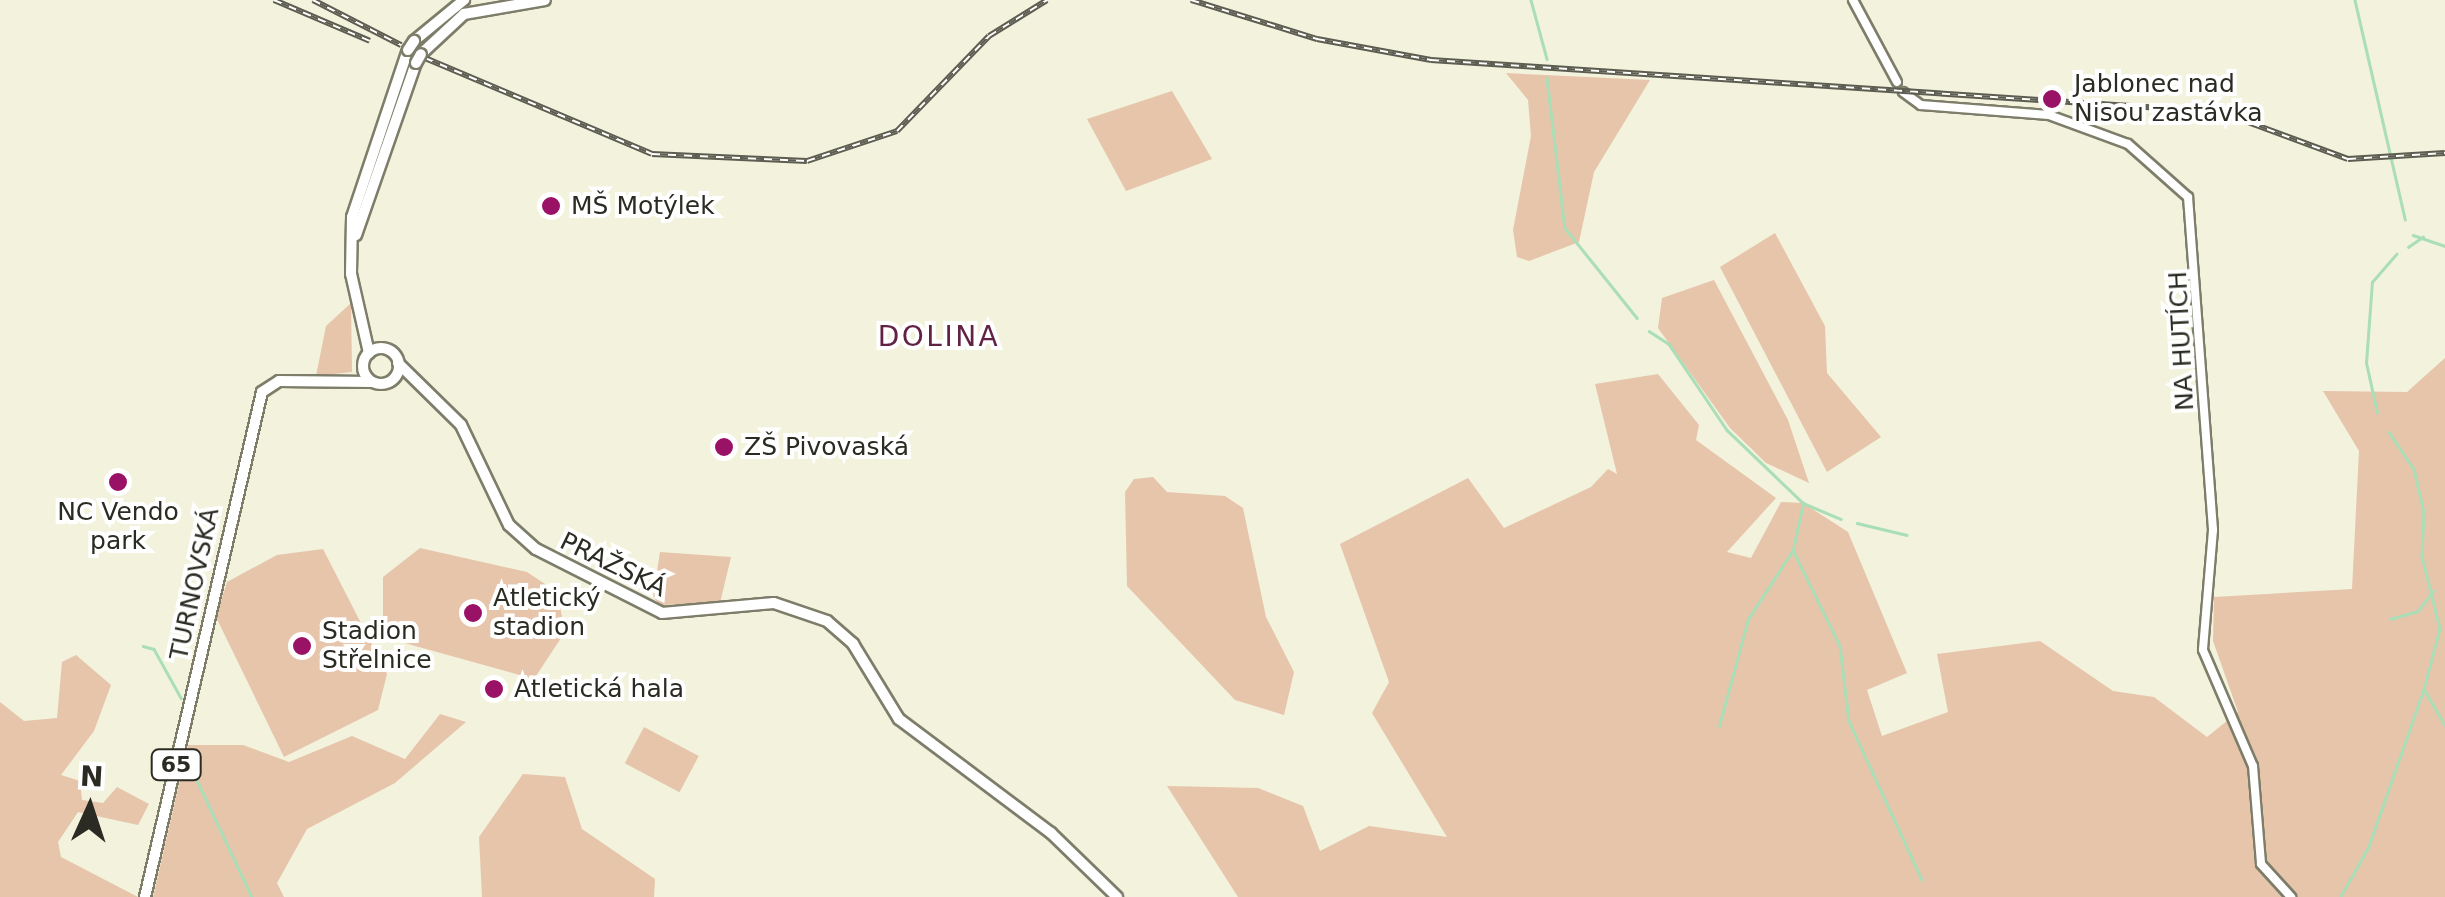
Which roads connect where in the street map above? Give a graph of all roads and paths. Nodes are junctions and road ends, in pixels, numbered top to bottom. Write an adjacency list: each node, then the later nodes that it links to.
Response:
1 (464, 0): 4 (main road, bridge)
2 (544, 0): 4 (main road, bridge)
3 (1853, 0): 5 (street)
4 (410, 61): 7 (main road); 8 (main road)
5 (1898, 82)
6 (1903, 92): 17 (street, NA HUTÍCH)
7 (384, 349): 8 (main road); 9 (main road, PRAŽSKÁ)
8 (368, 353): 10 (main road)
9 (398, 362): 11 (main road); 14 (main road, PRAŽSKÁ)
10 (363, 366): 12 (main road); 13 (main road)
11 (395, 378): 12 (main road, 65); 14 (main road)
12 (372, 382): 13 (main road, TURNOVSKÁ / 65)
13 (339, 385): 15 (main road, TURNOVSKÁ / 65)
14 (422, 385): 16 (main road, PRAŽSKÁ)
15 (146, 897)
16 (1116, 897)
17 (2290, 897)

